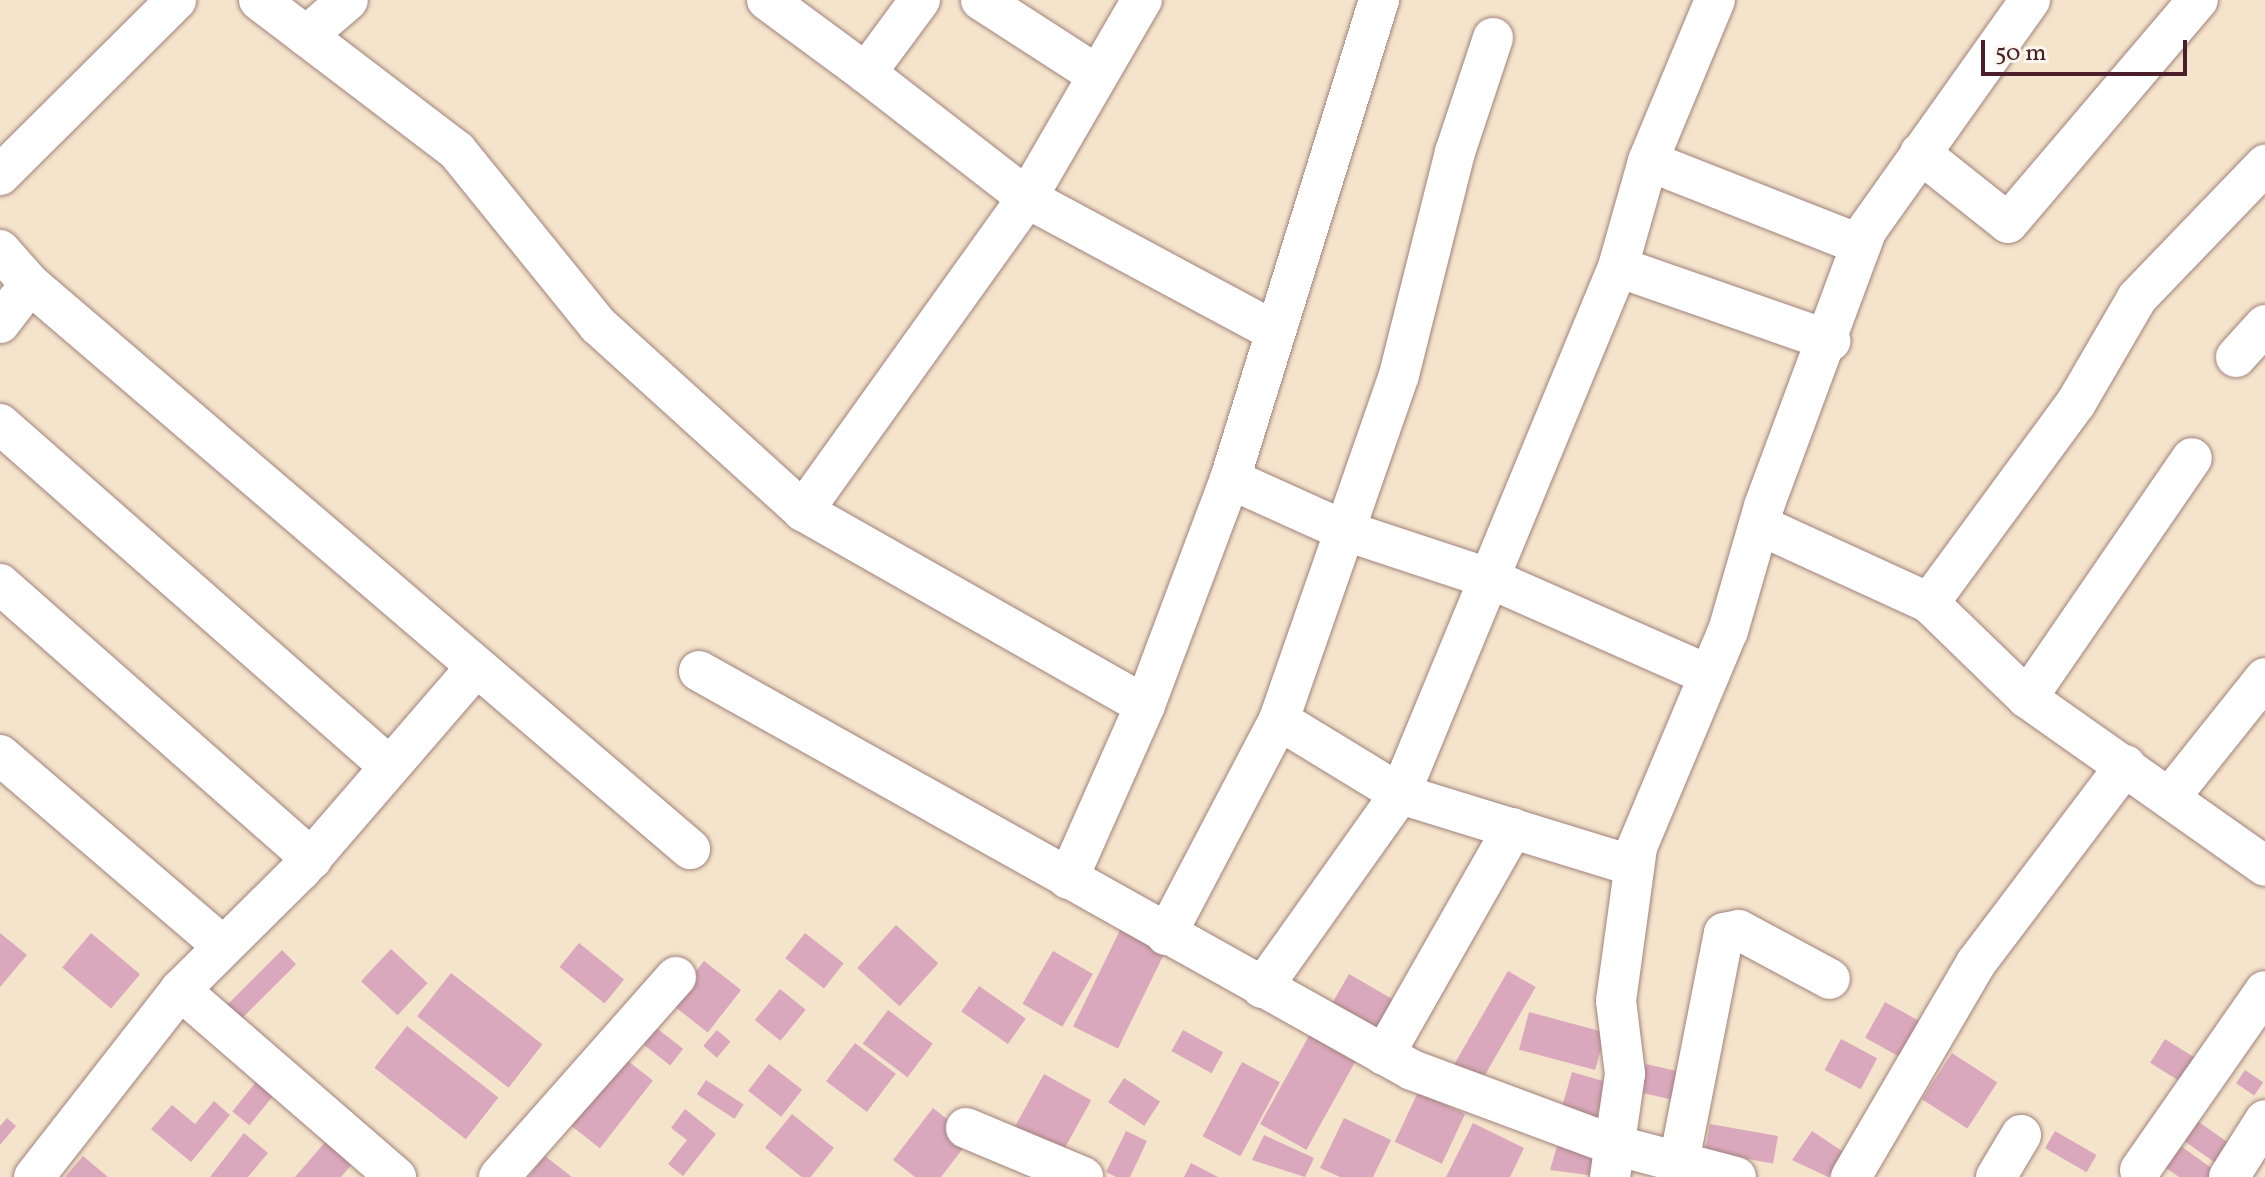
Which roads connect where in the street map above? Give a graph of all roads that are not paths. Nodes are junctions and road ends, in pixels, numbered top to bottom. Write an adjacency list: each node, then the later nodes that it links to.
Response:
1 (176, 0): 19 (street)
2 (259, 0): 12 (street)
3 (348, 0): 12 (street)
4 (767, 0): 14 (street)
5 (920, 0): 14 (street)
6 (981, 0): 15 (street)
7 (1142, 0): 15 (street)
8 (1379, 0): 27 (street)
9 (1715, 0): 17 (street)
10 (2030, 0): 16 (street)
11 (2198, 0): 16 (street)
12 (306, 36): 33 (street)
13 (1493, 38): 35 (street)
14 (866, 73): 20 (street)
15 (1097, 75): 20 (street)
16 (1920, 153): 21 (street)
17 (1648, 161): 21 (street); 23 (street)
18 (2265, 165): 38 (street)
19 (0, 175)
20 (1027, 198): 27 (street); 33 (street)
21 (1861, 245): 28 (street)
22 (0, 250): 24 (street)
23 (1618, 267): 28 (street); 36 (street)
24 (30, 284): 25 (street); 39 (street)
25 (0, 323)
26 (2265, 325): 29 (street)
27 (1274, 331): 32 (street)
28 (1830, 341): 34 (street)
29 (2236, 357)
30 (0, 424): 48 (street)
31 (2192, 458): 43 (street)
32 (1230, 479): 35 (street); 44 (street)
33 (803, 511): 44 (street)
34 (1759, 525): 38 (street); 41 (street)
35 (1343, 530): 36 (street); 45 (street)
36 (1491, 579): 41 (street); 49 (street)
37 (0, 584): 53 (street)
38 (1929, 603): 43 (street)
39 (476, 667): 48 (street); 52 (street)
40 (699, 671): 56 (street)
41 (1709, 675): 54 (street)
42 (2265, 678): 50 (street)
43 (2027, 698): 47 (street)
44 (1145, 705): 56 (street)
45 (1279, 720): 49 (street); 57 (street)
46 (0, 755): 58 (street)
47 (2126, 765): 50 (street); 76 (street)
48 (390, 767): 53 (street)
49 (1400, 794): 51 (street); 61 (street)
50 (2170, 797): 55 (street)
51 (1513, 828): 54 (street); 64 (street)
52 (690, 849)
53 (312, 859): 58 (street)
54 (1634, 866): 68 (street)
55 (2265, 866)
56 (1068, 879): 57 (street)
57 (1166, 935): 61 (street)
58 (223, 946): 62 (street)
59 (676, 977): 74 (street)
60 (1830, 979): 69 (street)
61 (1262, 988): 64 (street)
62 (180, 990): 72 (street); 73 (street)
63 (2265, 991): 70 (street)
64 (1384, 1055): 68 (street)
65 (2265, 1120): 78 (street)
66 (966, 1128): 71 (street)
67 (2021, 1135): 77 (street)
68 (1612, 1161): 69 (street)
69 (1679, 1162): 75 (street)
70 (2140, 1170)
71 (1070, 1175)
72 (34, 1177)
73 (396, 1177)
74 (499, 1177)
75 (1736, 1177)
76 (1851, 1177)
77 (1996, 1177)
78 (2229, 1177)

